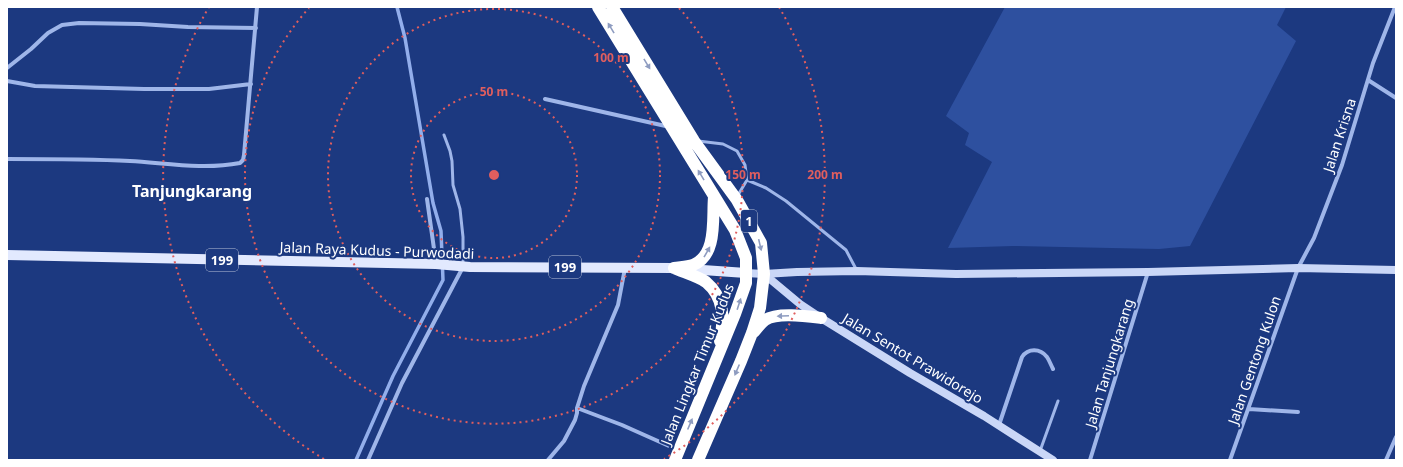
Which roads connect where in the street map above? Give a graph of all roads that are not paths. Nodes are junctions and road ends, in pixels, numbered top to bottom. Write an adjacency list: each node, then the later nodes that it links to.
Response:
1 (257, 7): 6 (street)
2 (598, 7): 13 (highway, Jalan Lingkar Timur Kudus / 1, one-way to 2)
3 (612, 7): 15 (highway, 1, one-way to 15)
4 (1395, 7): 5 (street, Jalan Krisna)
5 (1394, 16): 8 (street, Jalan Krisna)
6 (256, 28): 7 (street); 10 (street)
7 (7, 68)
8 (1368, 80): 11 (street); 26 (street, Jalan Krisna)
9 (7, 81): 10 (street)
10 (251, 84): 16 (street)
11 (1396, 98)
12 (545, 99): 13 (street)
13 (672, 128): 18 (highway, Jalan Lingkar Timur Kudus / 1, one-way to 13)
14 (444, 135): 23 (lane)
15 (694, 141): 17 (lane); 20 (highway, 1)
16 (7, 159)
17 (747, 180): 20 (lane); 27 (lane)
18 (714, 197): 25 (highway, one-way to 18); 29 (highway, Jalan Lingkar Timur Kudus / 1)
19 (427, 199): 22 (street)
20 (737, 200): 31 (highway, 1, one-way to 31)
21 (7, 256): 22 (main road, Jalan Raya Kudus - Purwodadi / 199)
22 (437, 264): 23 (main road, Jalan Raya Kudus - Purwodadi / 199)
23 (460, 266): 24 (main road, Jalan Raya Kudus - Purwodadi / 199); 45 (street)
24 (625, 268): 25 (main road, Jalan Raya Kudus - Purwodadi / 199); 37 (street)
25 (674, 268): 29 (main road, Jalan Raya Kudus - Purwodadi / 199); 34 (highway)
26 (1298, 268): 28 (main road); 30 (main road); 38 (street, Jalan Gentong Kulon)
27 (856, 269): 30 (main road); 31 (main road)
28 (1396, 270)
29 (746, 272): 31 (main road); 34 (highway, Jalan Lingkar Timur Kudus / 1, one-way to 29)
30 (1148, 272): 48 (street, Jalan Tanjungkarang)
31 (764, 274): 32 (main road, Jalan Sentot Prawidorejo); 33 (highway, 1)
32 (821, 318): 33 (highway, one-way to 33); 40 (main road, Jalan Sentot Prawidorejo)
33 (752, 333): 44 (highway, 1, one-way to 44)
34 (714, 366): 43 (highway, Jalan Lingkar Timur Kudus / 1, one-way to 34)
35 (1052, 369): 40 (street)
36 (1058, 402): 42 (lane)
37 (577, 408): 43 (street); 46 (street)
38 (1249, 409): 39 (street); 49 (street, Jalan Gentong Kulon)
39 (1298, 412)
40 (998, 425): 42 (main road, Jalan Sentot Prawidorejo)
41 (1396, 437): 50 (street)
42 (1040, 452): 47 (main road, Jalan Sentot Prawidorejo)
43 (677, 455)
44 (701, 459)
45 (368, 460)
46 (548, 460)
47 (1053, 460)
48 (1090, 460)
49 (1230, 460)
50 (1386, 460)

